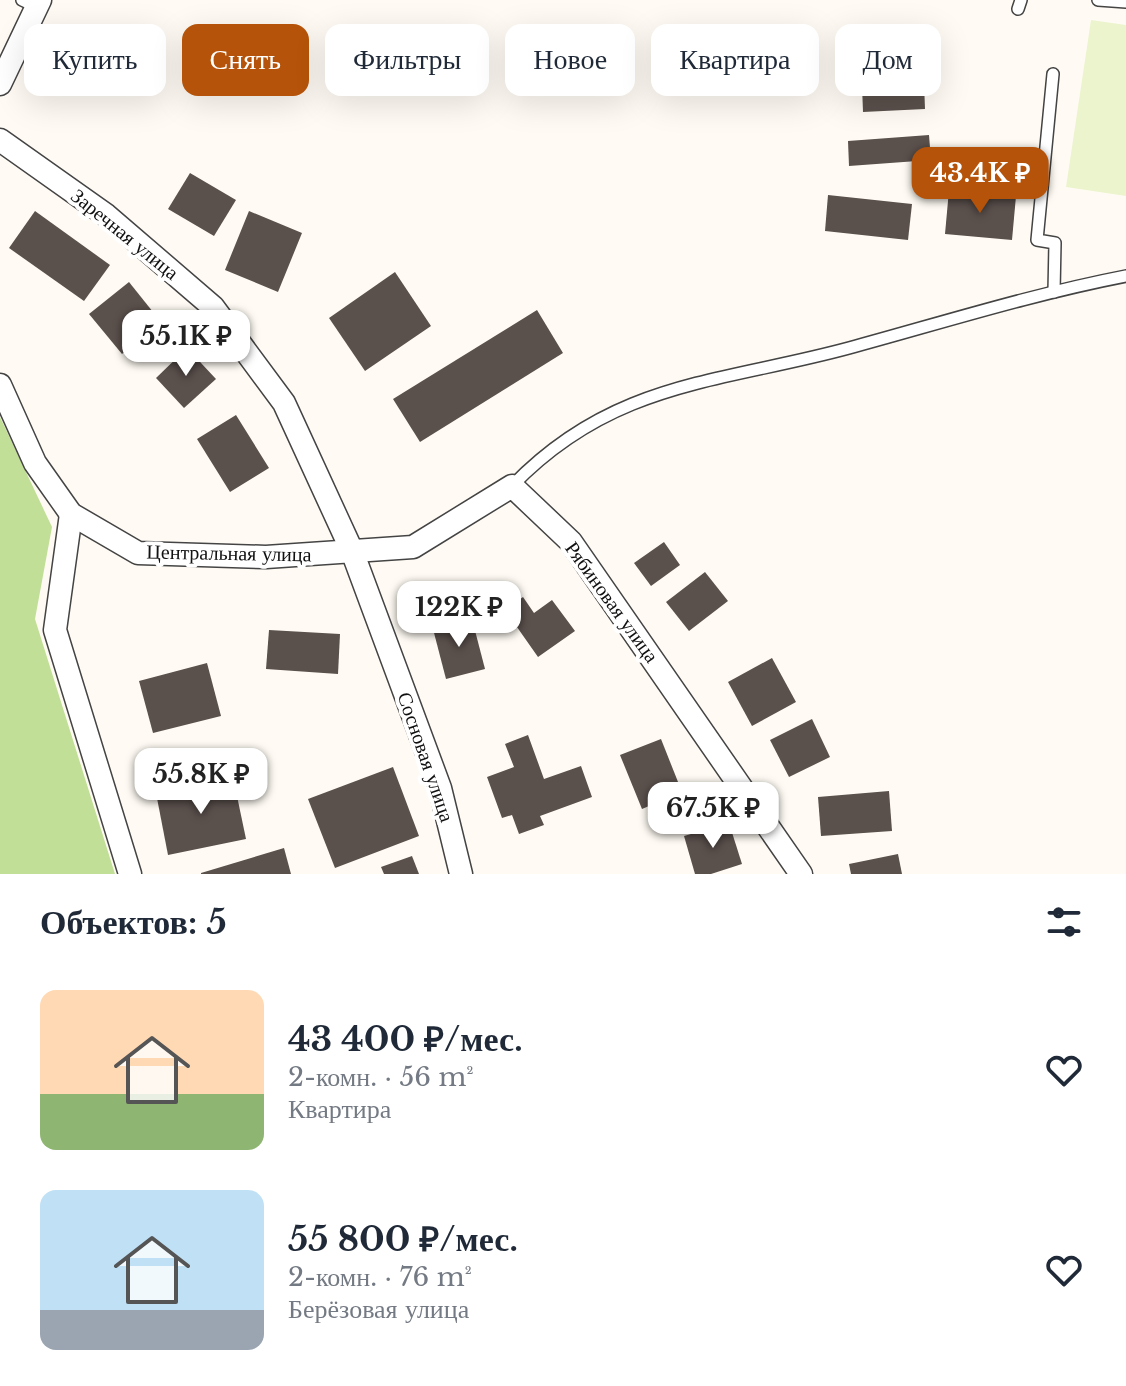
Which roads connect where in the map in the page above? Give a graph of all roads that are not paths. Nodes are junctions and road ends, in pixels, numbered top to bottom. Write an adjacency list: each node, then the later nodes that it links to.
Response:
1 (1098, 0): 3 (lane)
2 (33, 2): 5 (street)
3 (1126, 2)
4 (1053, 74): 8 (lane)
5 (0, 84)
6 (0, 140): 12 (street, Заречная улица)
7 (1126, 276): 8 (lane)
8 (1054, 292): 10 (lane)
9 (0, 385): 11 (street, Центральная улица)
10 (512, 486): 12 (street); 15 (street, Рябиновая улица)
11 (71, 514): 12 (street, Центральная улица); 13 (street)
12 (352, 551): 14 (street, Сосновая улица)
13 (130, 874)
14 (461, 874)
15 (801, 874)

